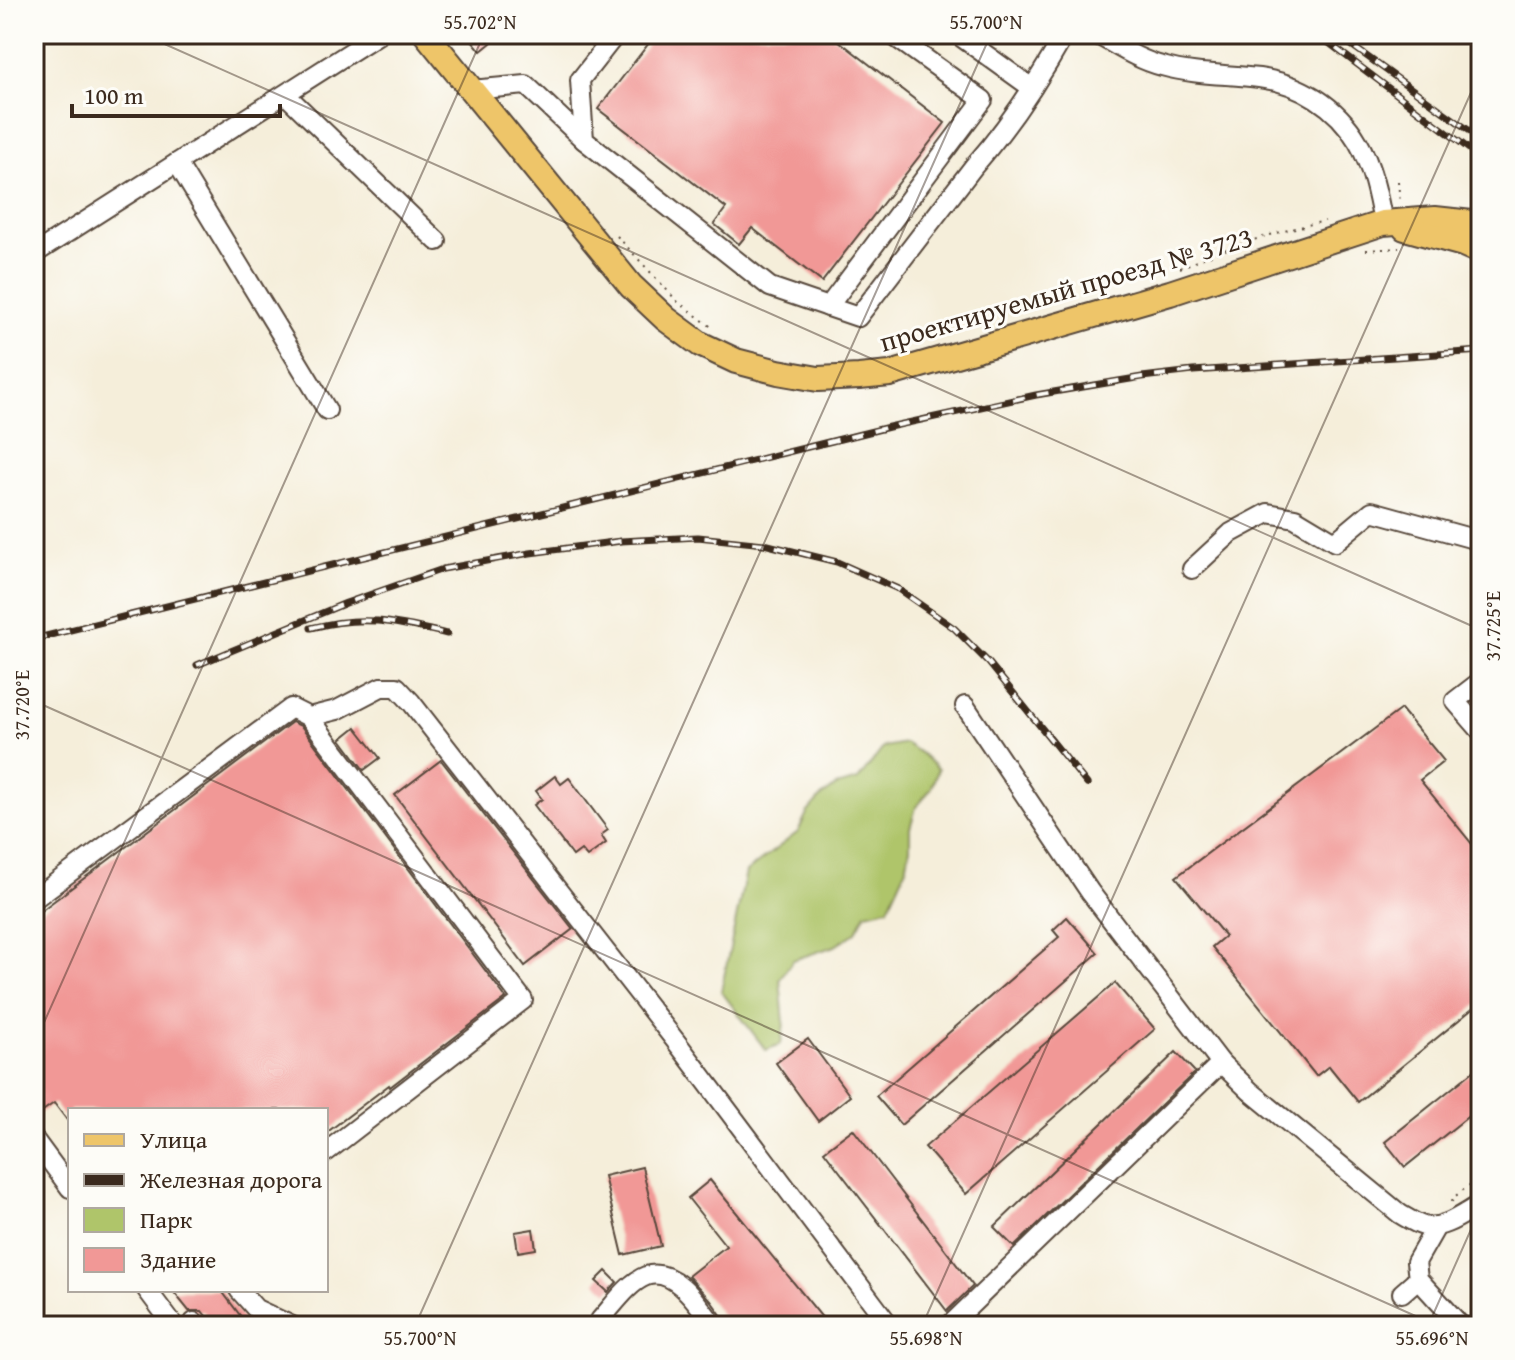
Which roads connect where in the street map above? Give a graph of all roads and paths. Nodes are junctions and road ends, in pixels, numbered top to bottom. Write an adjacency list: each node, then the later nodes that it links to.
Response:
1 (379, 34): 10 (street)
2 (426, 34): 9 (main road, проектируемый проезд № 3723)
3 (616, 34): 11 (street)
4 (891, 34): 19 (street)
5 (957, 34): 8 (street)
6 (1065, 34): 8 (street)
7 (1096, 34): 14 (street)
8 (1032, 88): 19 (street)
9 (471, 90): 11 (street); 14 (main road, проектируемый проезд № 3723)
10 (286, 95): 12 (street); 16 (street)
11 (584, 140): 19 (street)
12 (177, 163): 18 (street); 20 (street)
13 (1398, 181): 14 (path)
14 (1392, 214): 15 (main road, проектируемый проезд № 3723); 17 (main road)
15 (1481, 224)
16 (437, 241)
17 (1481, 252)
18 (34, 254)
19 (828, 307)
20 (327, 410)
21 (1481, 541): 22 (street)
22 (1192, 569)
23 (1481, 681): 26 (street)
24 (965, 706): 28 (street)
25 (309, 717): 27 (street); 30 (street); 42 (street)
26 (1481, 731)
27 (34, 899)
28 (1221, 1063): 33 (street); 43 (street)
29 (34, 1139): 31 (street)
30 (328, 1150)
31 (68, 1185)
32 (1481, 1204): 33 (street)
33 (1436, 1227): 34 (street)
34 (1418, 1279): 37 (street); 44 (street)
35 (148, 1292): 39 (street)
36 (241, 1292): 40 (street)
37 (1402, 1293)
38 (600, 1320): 41 (street)
39 (174, 1326)
40 (292, 1326)
41 (714, 1326)
42 (890, 1326)
43 (949, 1326)
44 (1461, 1326)

